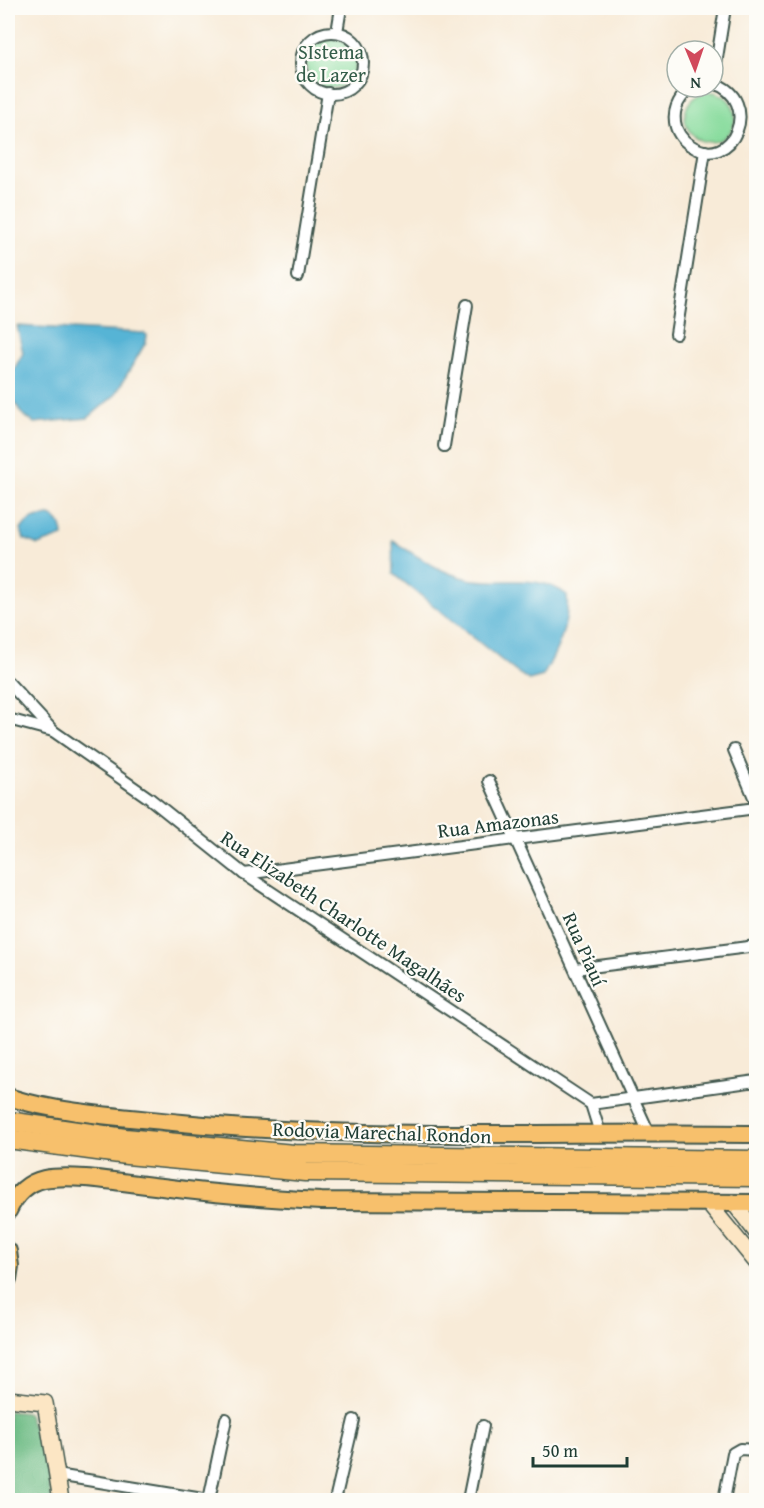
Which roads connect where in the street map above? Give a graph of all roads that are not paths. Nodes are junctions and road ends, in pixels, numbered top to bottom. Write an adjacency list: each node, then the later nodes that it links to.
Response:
1 (341, 8): 3 (street)
2 (725, 8): 4 (street)
3 (337, 32): 6 (street); 6 (street)
4 (720, 39)
5 (725, 88): 8 (street)
6 (328, 93): 9 (street)
7 (680, 99): 8 (street)
8 (705, 151): 11 (street)
9 (298, 276)
10 (467, 305): 12 (street)
11 (676, 334)
12 (444, 446)
13 (8, 682): 15 (street, Rua Elizabeth Charlotte Magalhães)
14 (8, 719): 15 (street)
15 (53, 731): 21 (street, Rua Elizabeth Charlotte Magalhães)
16 (735, 750): 18 (street)
17 (489, 781): 20 (street, Rua Piauí)
18 (756, 802)
19 (756, 808): 20 (street, Rua Amazonas)
20 (515, 839): 21 (street, Rua Amazonas); 23 (street, Rua Piauí)
21 (244, 874): 27 (street, Rua Elizabeth Charlotte Magalhães)
22 (756, 946): 23 (street)
23 (575, 969): 26 (street, Rua Piauí)
24 (756, 1081): 26 (street)
25 (8, 1097): 30 (main road)
26 (633, 1098): 27 (street); 29 (street, Rua Piauí)
27 (591, 1104): 30 (street)
28 (8, 1121): 33 (highway, Rodovia Marechal Rondon)
29 (649, 1132): 30 (main road); 31 (main road)
30 (600, 1133)
31 (756, 1134)
32 (8, 1139): 34 (highway, Rodovia Marechal Rondon)
33 (756, 1160)
34 (756, 1177)
35 (707, 1202): 36 (main road); 38 (main road); 41 (main road)
36 (733, 1202): 37 (main road); 39 (main road)
37 (756, 1203)
38 (8, 1211)
39 (756, 1232)
40 (8, 1250): 42 (main road)
41 (756, 1262)
42 (8, 1279)
43 (8, 1401): 48 (main road)
44 (226, 1419): 50 (street)
45 (354, 1420): 51 (street)
46 (483, 1425): 52 (street)
47 (756, 1450): 53 (street)
48 (57, 1475): 49 (main road); 50 (street)
49 (61, 1500)
50 (209, 1500)
51 (335, 1500)
52 (468, 1500)
53 (724, 1500)

